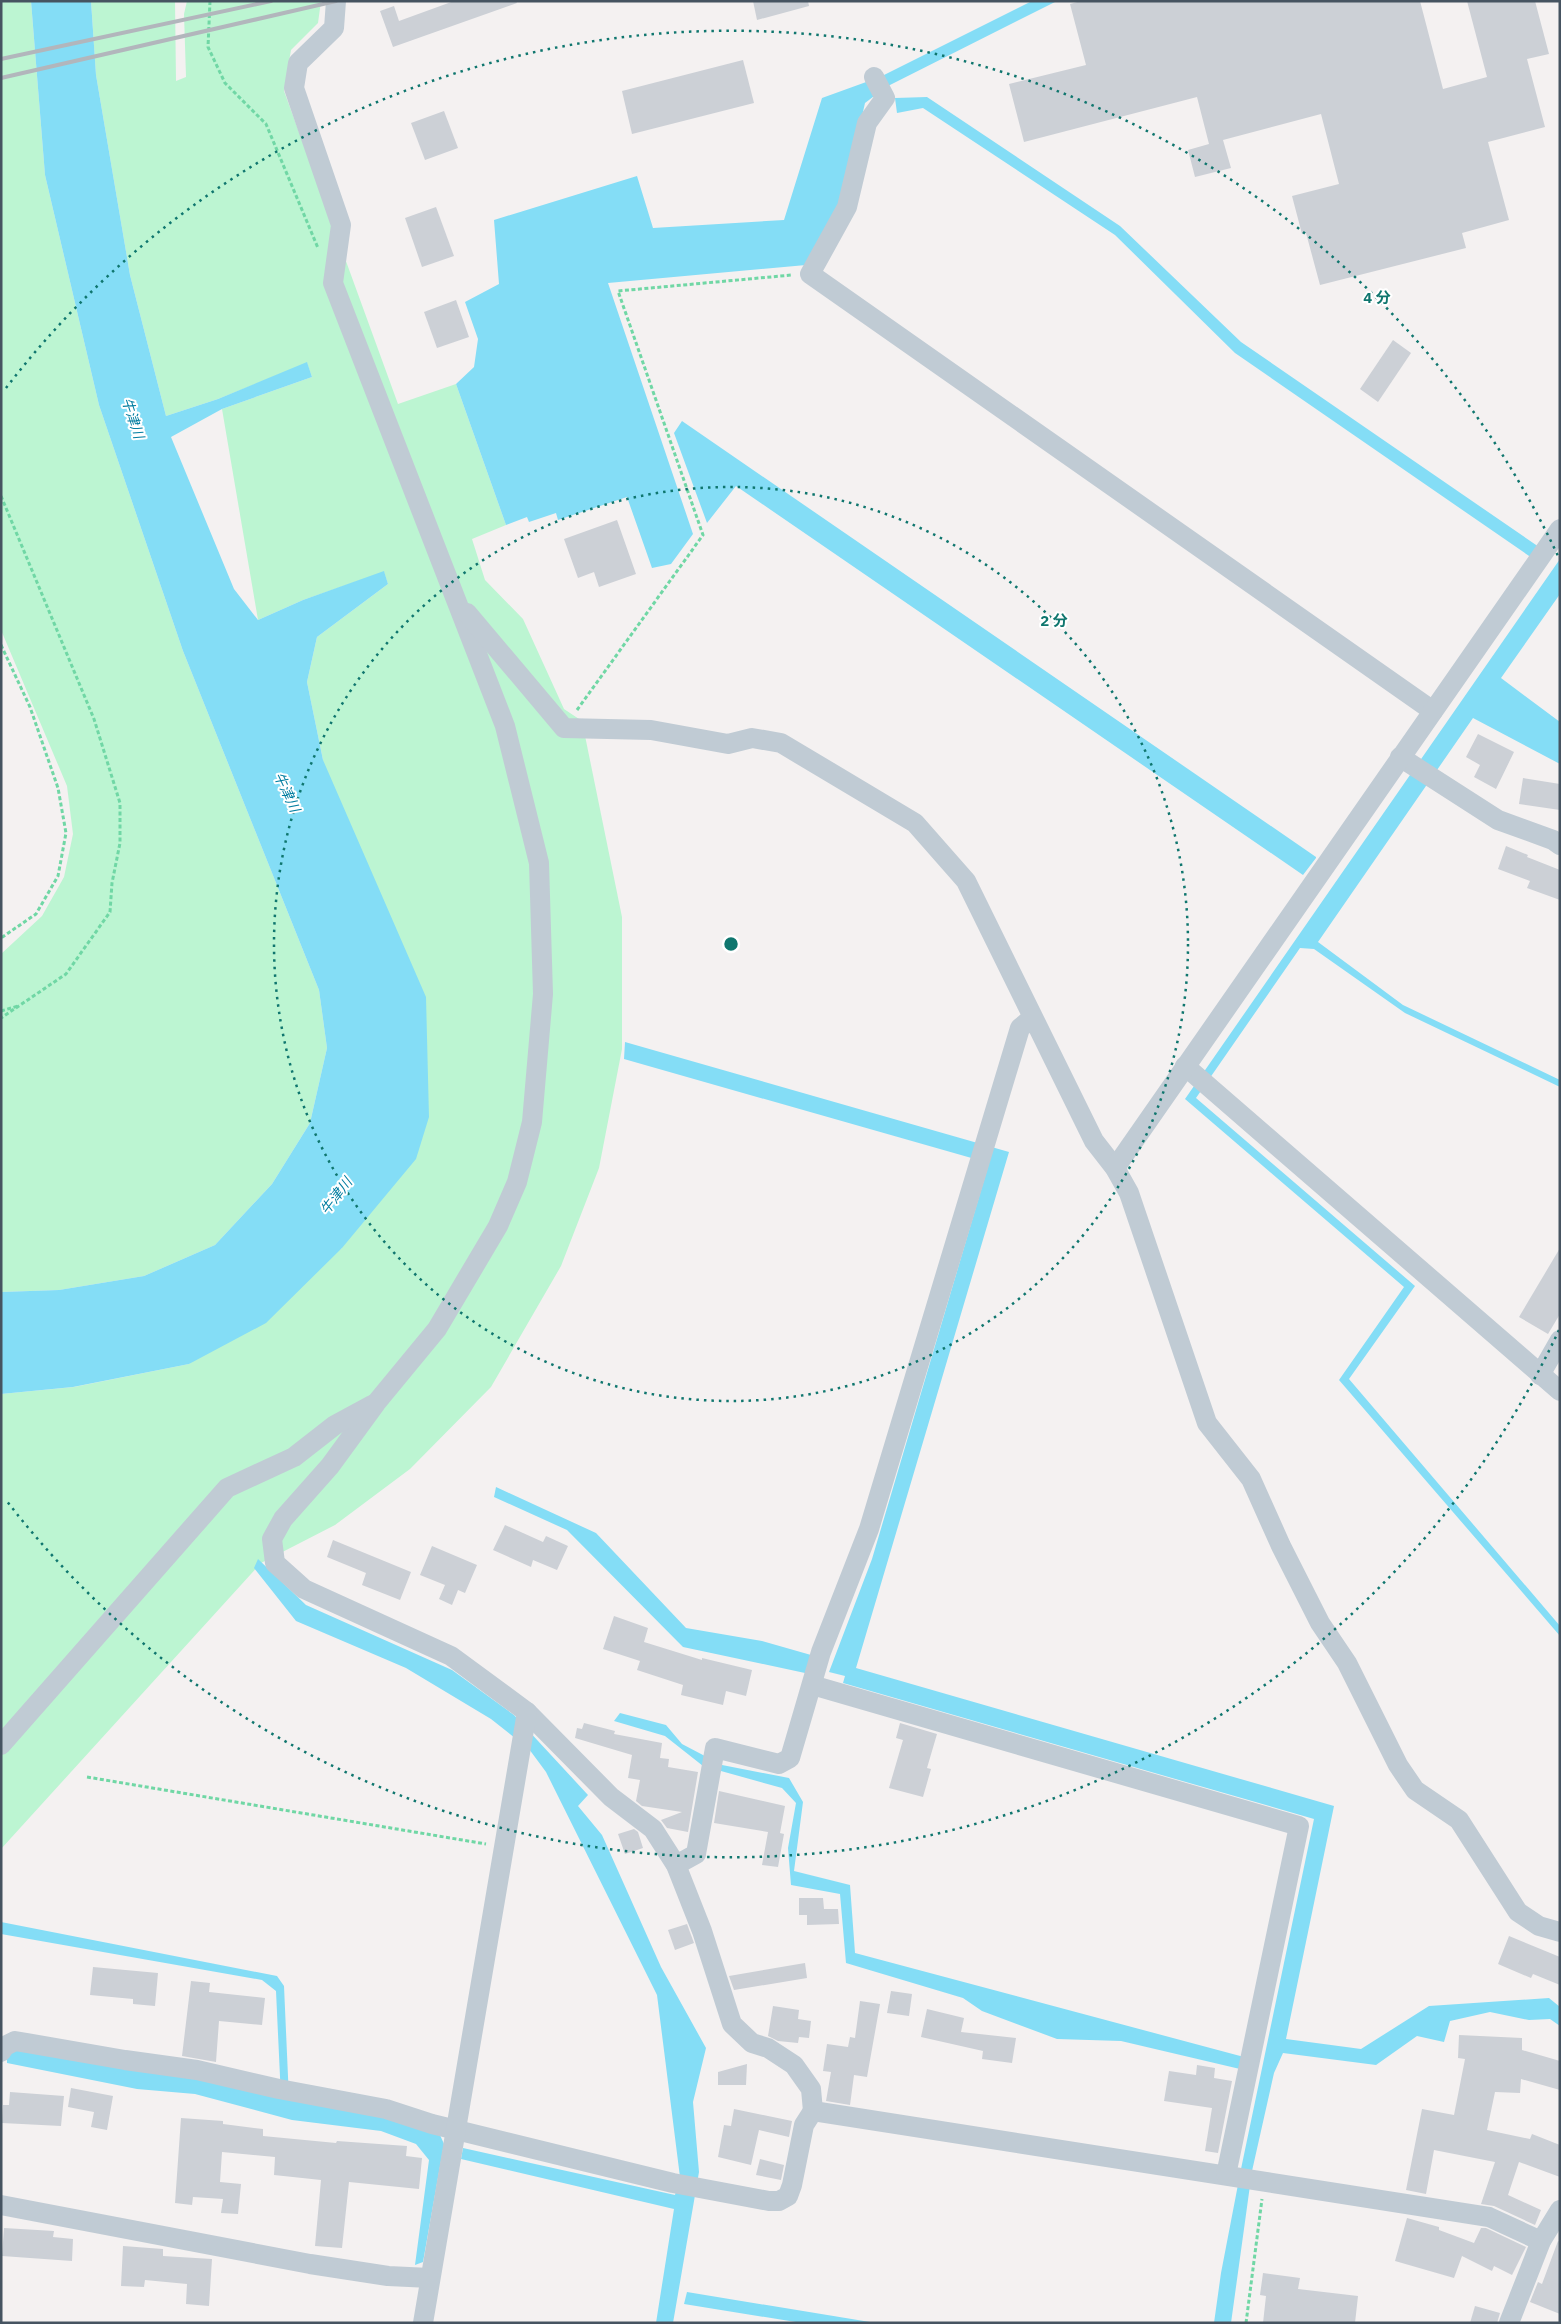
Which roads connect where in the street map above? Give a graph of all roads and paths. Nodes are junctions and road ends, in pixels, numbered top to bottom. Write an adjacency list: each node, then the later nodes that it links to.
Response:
1 (210, 1): 5 (path)
2 (336, 1): 5 (street)
3 (874, 77): 4 (street)
4 (810, 274): 10 (street); 11 (path)
5 (333, 283): 8 (street)
6 (1, 496): 15 (path)
7 (1560, 529): 10 (street)
8 (458, 602): 11 (street); 24 (street)
9 (1, 644): 14 (path)
10 (1433, 711): 12 (street)
11 (564, 728): 18 (street)
12 (1400, 757): 13 (street); 19 (street)
13 (1560, 845)
14 (1, 938)
15 (20, 1006): 16 (path); 17 (path)
16 (1, 1011)
17 (1, 1018)
18 (1032, 1018): 20 (street); 25 (street)
19 (1196, 1076): 20 (street); 22 (street)
20 (1114, 1168): 31 (street)
21 (1560, 1340): 22 (street)
22 (1540, 1374): 23 (street)
23 (1560, 1391)
24 (376, 1403): 26 (street); 27 (street)
25 (812, 1685): 30 (street); 35 (street)
26 (527, 1712): 29 (street); 30 (street)
27 (1, 1745)
28 (87, 1777): 29 (path)
29 (504, 1847): 34 (street)
30 (676, 1865): 33 (street)
31 (1560, 1932)
32 (3, 2049): 34 (street)
33 (813, 2111): 34 (street); 35 (street)
34 (457, 2130): 40 (street)
35 (1230, 2176): 36 (street)
36 (1260, 2181): 39 (street); 42 (path)
37 (1, 2205): 40 (street)
38 (1560, 2210): 39 (street)
39 (1541, 2241): 43 (street)
40 (430, 2278): 41 (street)
41 (423, 2323)
42 (1246, 2323)
43 (1509, 2323)

